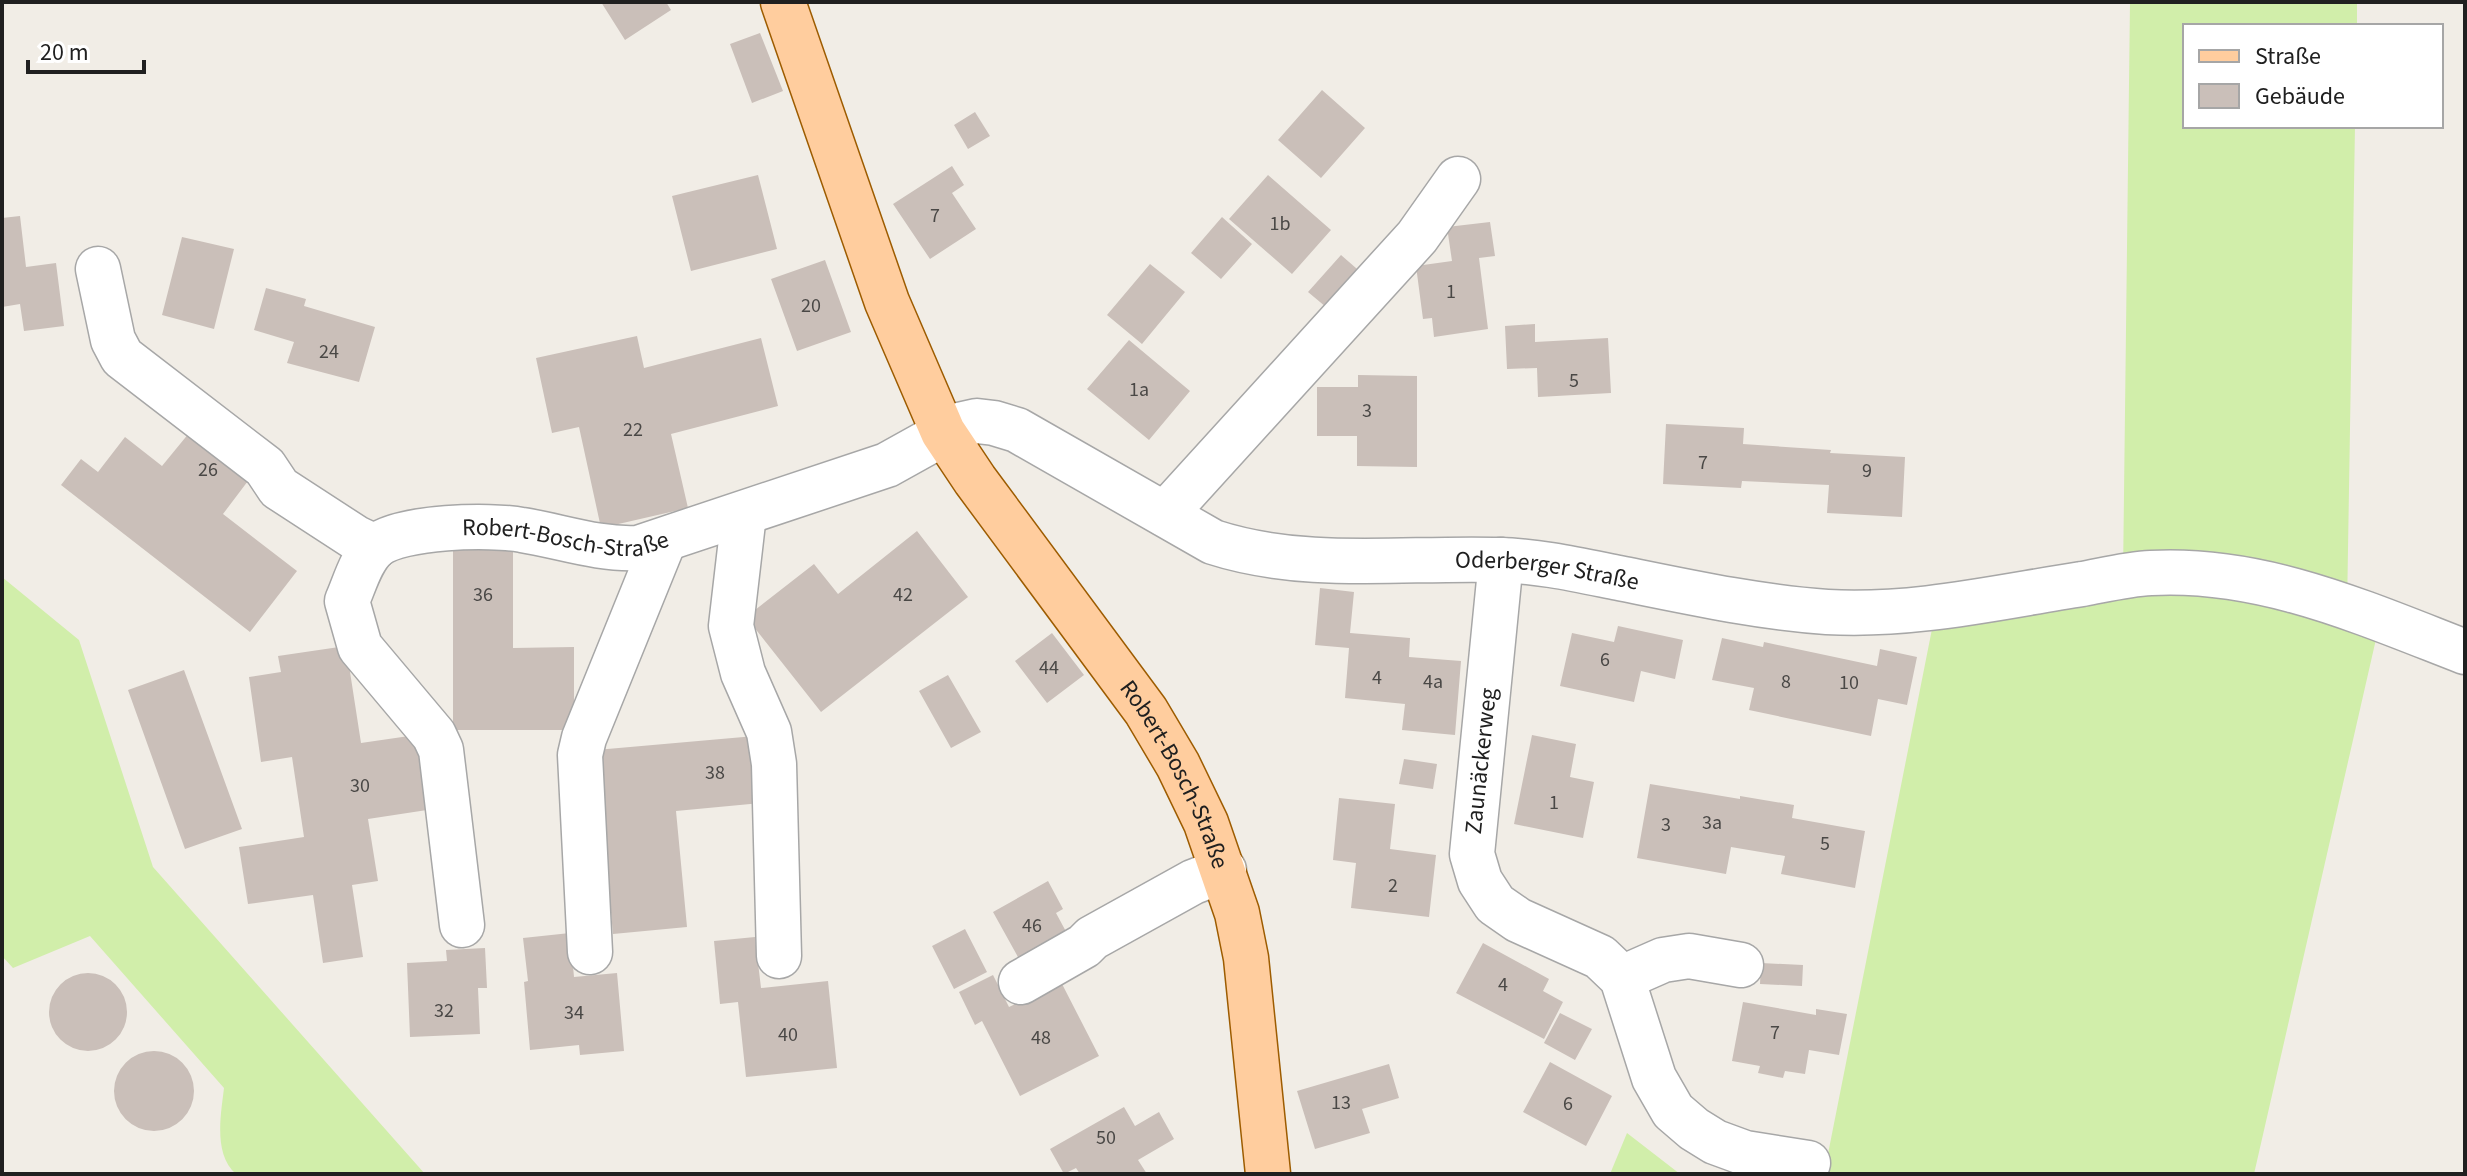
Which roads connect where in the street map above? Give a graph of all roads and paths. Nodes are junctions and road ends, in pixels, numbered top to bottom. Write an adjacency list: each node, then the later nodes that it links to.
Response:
1 (783, 2): 4 (main road, Robert-Bosch-Straße)
2 (1458, 179): 6 (street)
3 (98, 269): 8 (street)
4 (943, 432): 5 (street, Robert-Bosch-Straße); 6 (street, Oderberger Straße); 11 (main road, Robert-Bosch-Straße)
5 (744, 514): 7 (street, Robert-Bosch-Straße); 14 (street)
6 (1165, 514): 9 (street, Oderberger Straße)
7 (664, 541): 8 (street, Robert-Bosch-Straße); 13 (street)
8 (375, 547): 12 (street)
9 (1501, 560): 10 (street, Oderberger Straße); 16 (street, Zaunäckerweg)
10 (2465, 652)
11 (1224, 870): 17 (street); 19 (main road, Robert-Bosch-Straße)
12 (462, 925)
13 (590, 952)
14 (779, 956)
15 (1741, 965): 16 (street)
16 (1622, 978): 18 (street)
17 (1021, 982)
18 (1808, 1163)
19 (1268, 1174)

